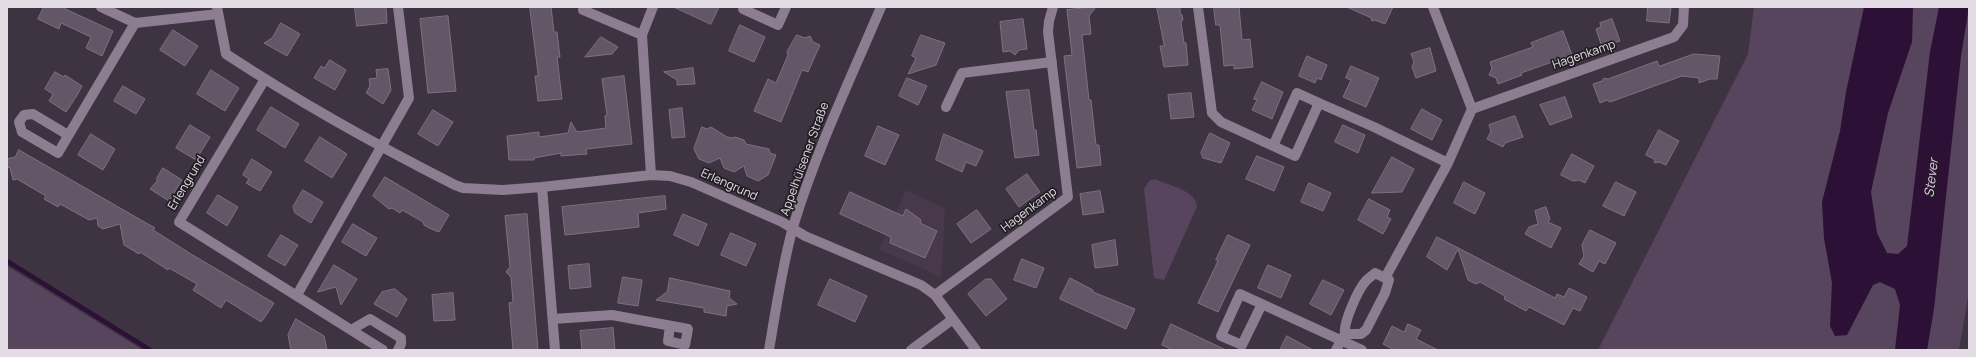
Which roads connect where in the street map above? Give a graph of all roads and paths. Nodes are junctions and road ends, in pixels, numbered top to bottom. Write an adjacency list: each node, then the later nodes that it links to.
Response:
1 (101, 7): 13 (street)
2 (398, 7): 22 (street)
3 (653, 7): 14 (street)
4 (744, 7): 5 (street)
5 (786, 7)
6 (881, 7): 26 (street, Appelhülsener Straße)
7 (1053, 7): 15 (street, Hagenkamp)
8 (1198, 7): 21 (street)
9 (1433, 7): 19 (street)
10 (1684, 7): 19 (street, Hagenkamp)
11 (217, 10): 13 (street, Erlengrund); 16 (street, Erlengrund)
12 (583, 10): 14 (street)
13 (135, 23): 20 (street)
14 (642, 35): 24 (street)
15 (1052, 62): 18 (street); 29 (street, Hagenkamp)
16 (265, 79): 22 (street, Erlengrund); 28 (street, Erlengrund)
17 (1319, 103): 21 (street); 21 (street); 23 (street)
18 (946, 107)
19 (1472, 109): 23 (street)
20 (68, 134): 20 (street)
21 (1273, 146)
22 (380, 147): 25 (street, Erlengrund); 28 (street)
23 (1448, 163): 27 (street)
24 (651, 175): 25 (street, Erlengrund); 26 (street, Erlengrund)
25 (542, 187): 31 (street)
26 (793, 228): 29 (street); 39 (street, Appelhülsener Straße)
27 (1385, 278): 35 (street); 35 (street)
28 (297, 295): 34 (street, Erlengrund)
29 (935, 295): 32 (street)
30 (1262, 304): 30 (street); 35 (street)
31 (553, 319): 33 (street); 38 (street)
32 (953, 319): 40 (street); 41 (street)
33 (670, 326)
34 (350, 330): 36 (street, Erlengrund); 37 (street)
35 (1343, 337): 42 (street); 43 (street)
36 (383, 350)
37 (398, 350)
38 (555, 350)
39 (770, 350)
40 (911, 350)
41 (976, 350)
42 (1336, 350)
43 (1362, 350)

